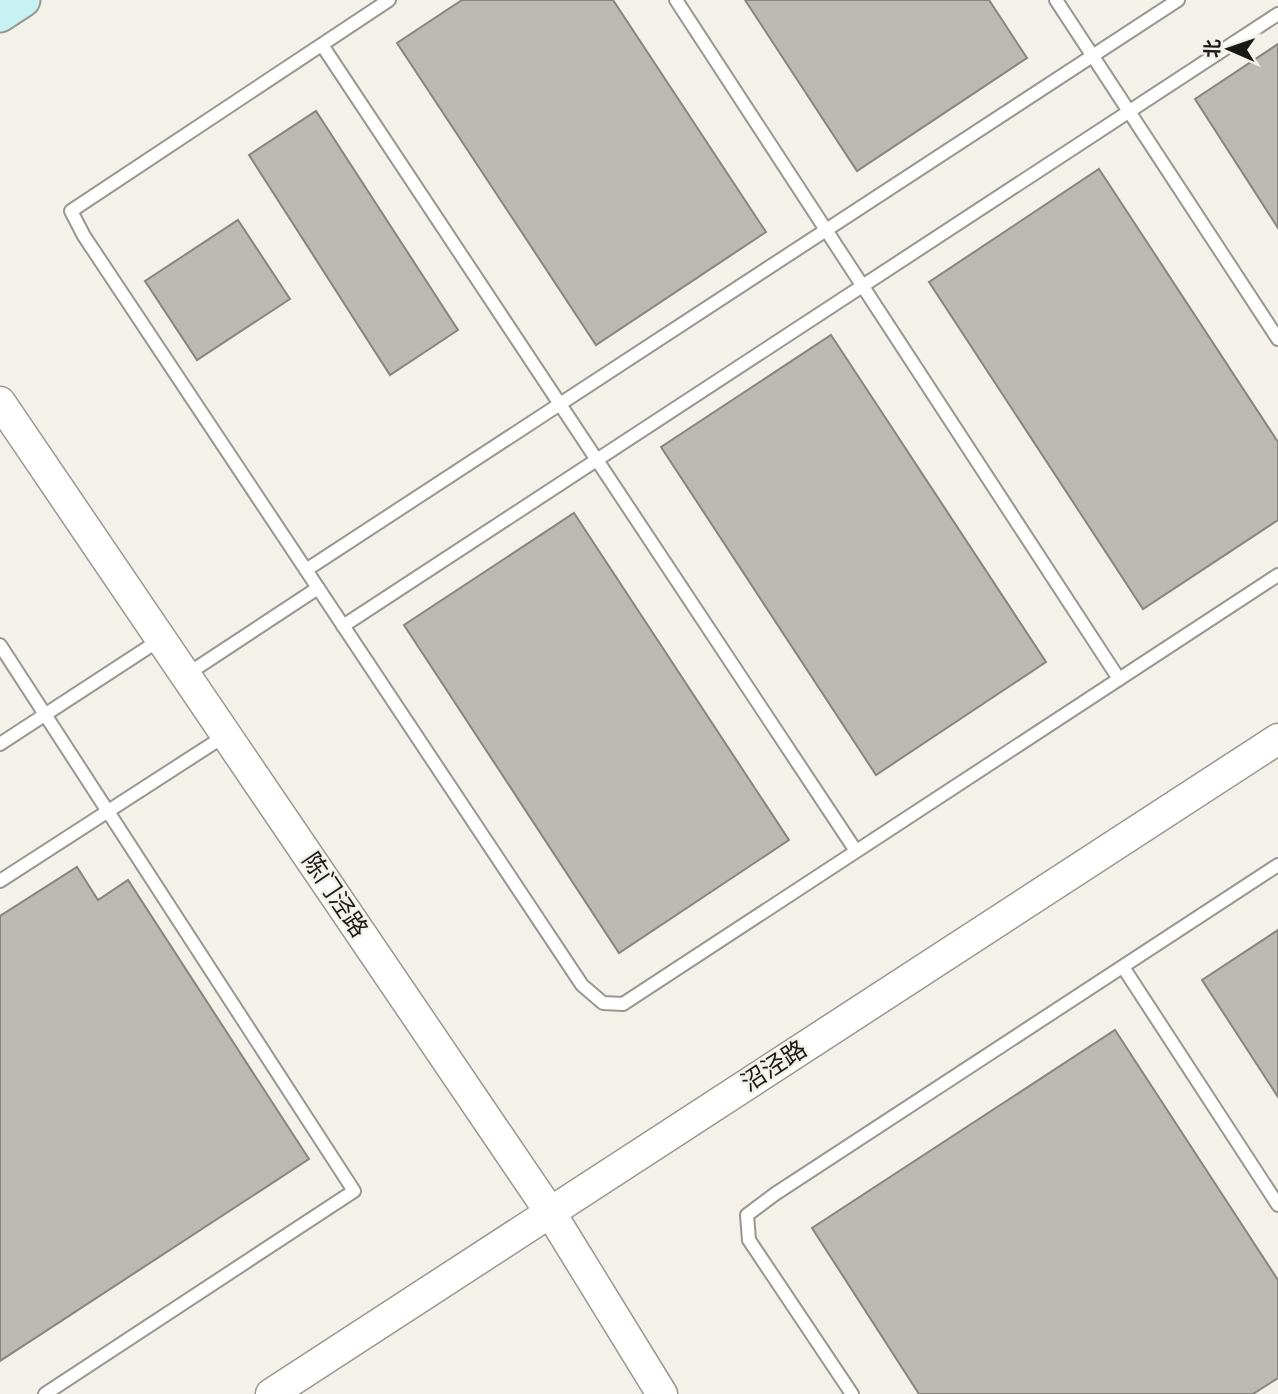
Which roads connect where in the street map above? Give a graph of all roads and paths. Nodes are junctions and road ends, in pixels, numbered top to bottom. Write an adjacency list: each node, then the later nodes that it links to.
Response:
1 (23, 0): 7 (main road)
2 (389, 0): 8 (lane)
3 (676, 0): 11 (lane)
4 (1056, 0): 9 (lane)
5 (1178, 0): 9 (lane)
6 (1278, 14): 10 (lane)
7 (0, 15)
8 (322, 45): 15 (lane); 17 (lane)
9 (1093, 56): 10 (lane); 11 (lane)
10 (1129, 112): 12 (lane); 13 (lane)
11 (826, 230): 12 (lane); 15 (lane)
12 (863, 286): 16 (lane); 24 (lane)
13 (1278, 339)
14 (0, 402): 21 (street, 陈门泾路)
15 (560, 404): 16 (lane); 17 (lane)
16 (597, 460): 20 (lane); 30 (lane)
17 (306, 570): 19 (lane)
18 (1278, 575): 24 (lane)
19 (318, 588): 20 (lane); 23 (lane)
20 (343, 626): 30 (lane)
21 (161, 639): 23 (street, 陈门泾路); 25 (lane)
22 (0, 645): 25 (lane)
23 (186, 676): 26 (street, 陈门泾路)
24 (1119, 679): 30 (lane)
25 (45, 715): 28 (lane); 29 (lane)
26 (226, 734): 29 (lane); 35 (street, 陈门泾路)
27 (1278, 739): 35 (street, 沼泾路)
28 (0, 744)
29 (108, 810): 32 (lane); 36 (lane)
30 (856, 851)
31 (1278, 865): 33 (lane)
32 (0, 881)
33 (1123, 967): 34 (lane); 39 (lane)
34 (1278, 1205)
35 (550, 1212): 37 (street, 沼泾路); 38 (street, 陈门泾路)
36 (45, 1394)
37 (271, 1394)
38 (662, 1394)
39 (852, 1394)

